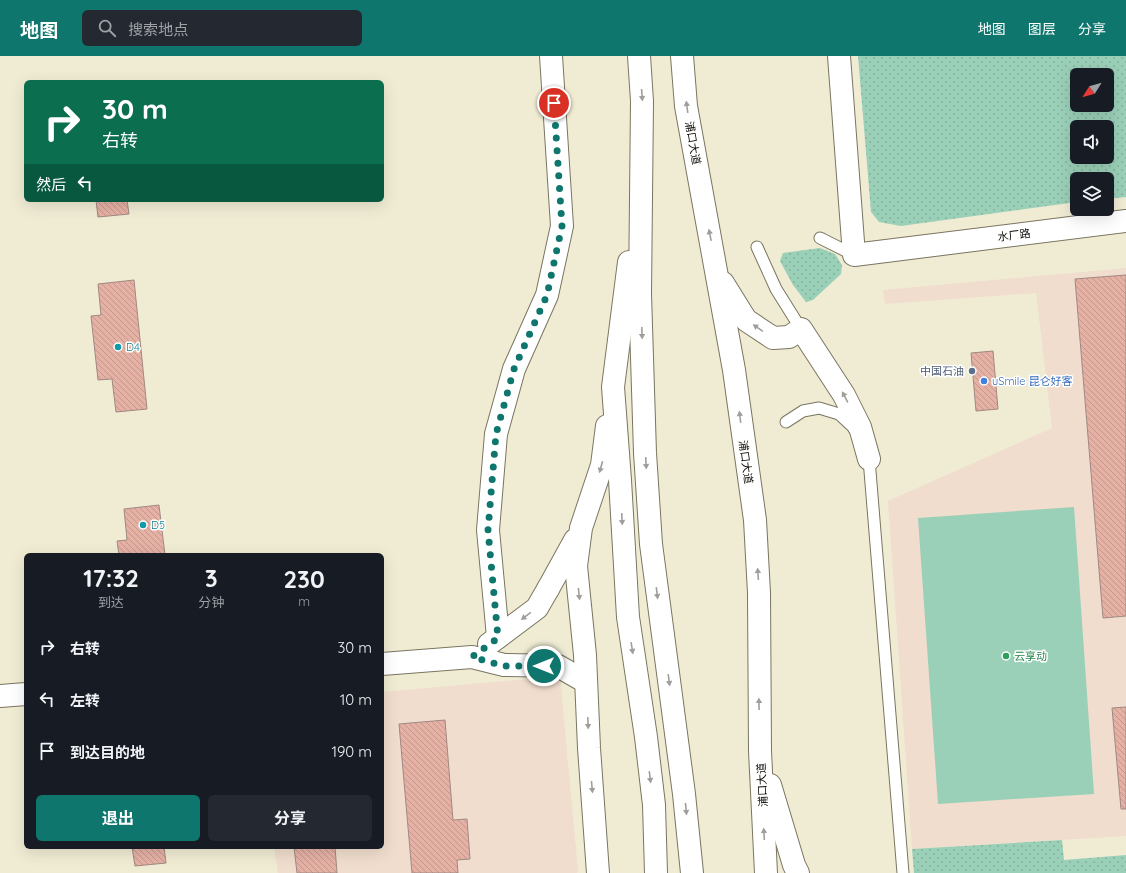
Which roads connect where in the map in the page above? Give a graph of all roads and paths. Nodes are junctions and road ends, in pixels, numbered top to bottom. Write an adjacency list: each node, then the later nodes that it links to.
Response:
1 (550, 56): 16 (main road)
2 (639, 56): 5 (main road, one-way to 5)
3 (682, 56): 10 (main road, 浦口大道, one-way to 3)
4 (839, 56): 9 (main road)
5 (642, 159): 12 (main road); 25 (main road, one-way to 25)
6 (1126, 221): 9 (main road, 水厂路)
7 (820, 238): 9 (lane)
8 (757, 247): 11 (lane)
9 (854, 255)
10 (717, 273): 11 (main road, one-way to 10); 22 (main road, 浦口大道, one-way to 10)
11 (801, 329): 14 (main road, one-way to 11)
12 (613, 387): 15 (main road, one-way to 15); 24 (main road, one-way to 24)
13 (786, 422): 14 (lane)
14 (869, 459): 28 (lane)
15 (581, 528): 16 (main road, one-way to 16); 19 (main road, one-way to 19)
16 (498, 638): 17 (main road)
17 (472, 657): 18 (main road); 19 (main road)
18 (384, 664)
19 (586, 682): 23 (main road, one-way to 23)
20 (24, 694): 21 (main road)
21 (0, 696)
22 (760, 751): 26 (main road, 浦口大道, one-way to 22); 27 (main road)
23 (598, 873)
24 (656, 873)
25 (692, 873)
26 (766, 873)
27 (798, 873)
28 (903, 873)

